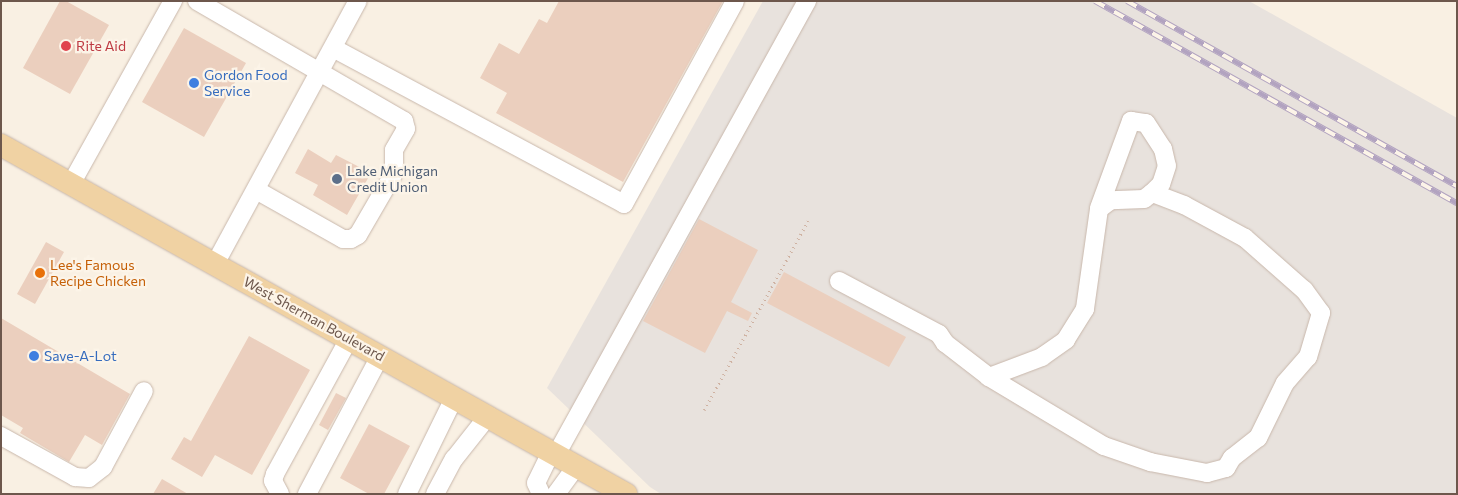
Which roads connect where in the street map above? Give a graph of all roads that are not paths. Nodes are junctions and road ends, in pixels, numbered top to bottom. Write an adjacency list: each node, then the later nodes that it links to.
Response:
1 (173, 1): 9 (lane)
2 (197, 1): 7 (lane)
3 (358, 1): 6 (lane)
4 (735, 1): 6 (lane)
5 (806, 1): 22 (lane)
6 (333, 48): 7 (lane)
7 (320, 71): 10 (lane); 10 (lane)
8 (1, 145): 9 (main road, West Sherman Boulevard)
9 (71, 184): 13 (main road, West Sherman Boulevard)
10 (256, 190): 13 (lane)
11 (1152, 193): 12 (lane); 12 (lane); 17 (lane)
12 (1099, 210): 17 (lane)
13 (215, 264): 15 (main road, West Sherman Boulevard)
14 (839, 281): 17 (lane)
15 (349, 339): 16 (main road, West Sherman Boulevard); 24 (lane)
16 (380, 356): 19 (main road, West Sherman Boulevard); 25 (lane)
17 (989, 377)
18 (144, 391): 21 (lane)
19 (454, 398): 20 (main road, West Sherman Boulevard); 26 (lane)
20 (488, 416): 22 (main road, West Sherman Boulevard); 27 (lane)
21 (1, 436)
22 (554, 453): 23 (main road, West Sherman Boulevard); 28 (lane)
23 (576, 466): 29 (lane); 30 (main road, West Sherman Boulevard)
24 (280, 494)
25 (307, 494)
26 (407, 494)
27 (435, 494)
28 (541, 494)
29 (556, 494)
30 (626, 494)

